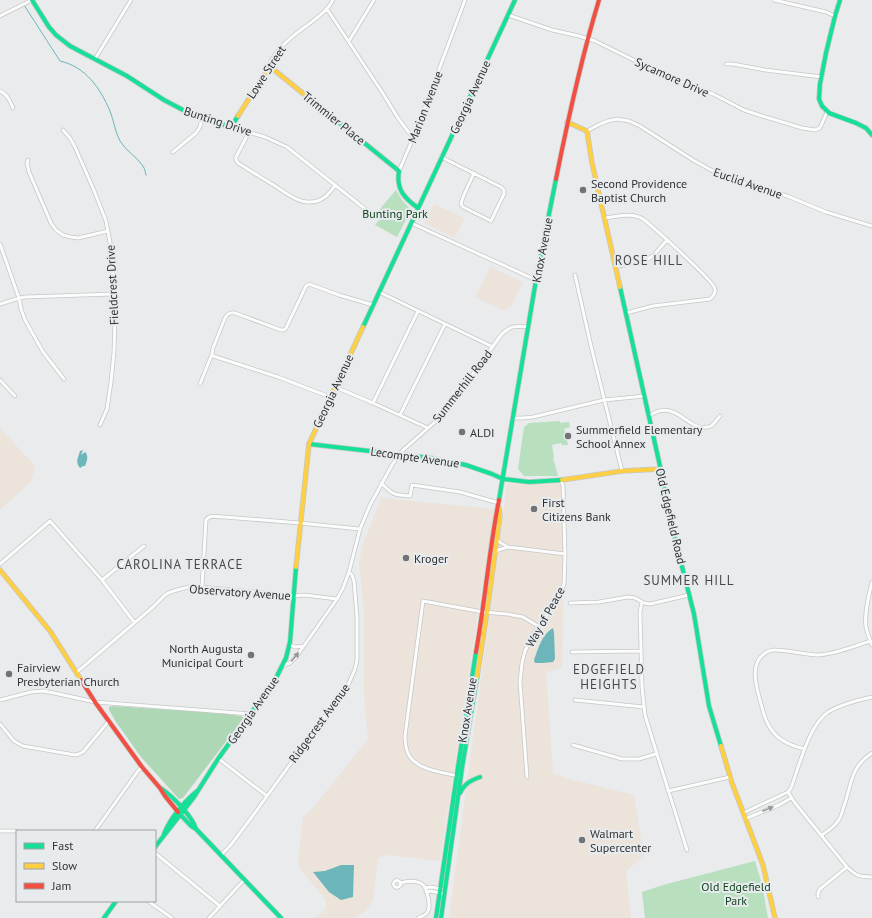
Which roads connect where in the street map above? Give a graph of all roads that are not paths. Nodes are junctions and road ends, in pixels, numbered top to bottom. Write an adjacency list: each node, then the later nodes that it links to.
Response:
1 (32, 0): 12 (street); 16 (main road, Bunting Drive)
2 (131, 0): 16 (street)
3 (333, 0): 10 (street)
4 (374, 0): 15 (street)
5 (465, 0): 30 (street, Marion Avenue)
6 (515, 0): 11 (main road, Georgia Avenue)
7 (598, 0): 14 (main road, Knox Avenue)
8 (774, 0): 13 (street)
9 (840, 0): 13 (main road)
10 (327, 10): 15 (street); 18 (street, Lowe Street)
11 (508, 15): 14 (street, Sycamore Drive); 32 (main road, Georgia Avenue)
12 (0, 16)
13 (835, 16): 19 (main road)
14 (588, 39): 22 (street, Sycamore Drive); 24 (main road, Knox Avenue)
15 (349, 41): 30 (street)
16 (95, 59): 23 (main road, Bunting Drive)
17 (726, 64): 19 (street)
18 (268, 66): 25 (main road, Lowe Street); 34 (main road, Trimmier Place)
19 (822, 77): 22 (main road)
20 (0, 91): 21 (street)
21 (13, 108)
22 (827, 112): 29 (main road)
23 (202, 118): 25 (main road, Bunting Drive); 31 (street)
24 (567, 122): 27 (main road); 47 (main road, Knox Avenue)
25 (231, 127): 28 (street, Bunting Drive)
26 (63, 130): 42 (street, Fieldcrest Drive)
27 (587, 131): 39 (main road, Old Edgefield Road); 41 (street, Euclid Avenue)
28 (249, 132): 36 (street, Bunting Drive); 36 (street)
29 (872, 135)
30 (414, 136): 34 (street, Marion Avenue)
31 (173, 152)
32 (441, 157): 35 (street); 37 (main road, Georgia Avenue)
33 (28, 160): 42 (street)
34 (399, 171): 37 (main road, Marion Avenue)
35 (474, 174): 35 (street)
36 (335, 185): 38 (street, Bunting Drive)
37 (418, 208): 40 (main road, Georgia Avenue)
38 (369, 212)
39 (604, 218): 43 (street); 45 (main road, Old Edgefield Road)
40 (411, 223): 47 (street); 48 (main road, Georgia Avenue)
41 (872, 226)
42 (108, 231): 49 (street, Fieldcrest Drive)
43 (667, 240): 45 (street); 54 (street)
44 (0, 244): 50 (street)
45 (615, 267): 54 (main road, Old Edgefield Road)
46 (575, 274): 66 (street)
47 (536, 280): 56 (main road, Knox Avenue)
48 (379, 292): 52 (main road, Georgia Avenue); 53 (street)
49 (114, 294): 50 (street); 72 (street, Fieldcrest Drive)
50 (19, 298): 51 (street); 59 (street)
51 (0, 304)
52 (373, 305): 58 (street); 62 (main road, Georgia Avenue)
53 (418, 311): 55 (street); 67 (street)
54 (626, 313): 64 (main road, Old Edgefield Road)
55 (445, 324): 57 (street); 68 (street)
56 (528, 327): 57 (street, Summerhill Road); 71 (main road, Knox Avenue)
57 (493, 346): 73 (street, Summerhill Road)
58 (212, 354): 61 (street); 65 (street)
59 (64, 379)
60 (0, 380): 63 (street)
61 (200, 384)
62 (335, 387): 65 (main road, Georgia Avenue); 67 (street)
63 (15, 396)
64 (645, 396): 66 (street); 69 (main road, Old Edgefield Road)
65 (330, 397): 74 (main road, Georgia Avenue)
66 (604, 400): 71 (street); 77 (street)
67 (373, 402): 68 (street)
68 (400, 415): 73 (street)
69 (649, 416): 70 (street); 76 (main road, Old Edgefield Road)
70 (720, 416)
71 (513, 418): 78 (main road, Knox Avenue)
72 (100, 425)
73 (428, 428): 75 (street, Summerhill Road)
74 (309, 444): 75 (main road, Lecompte Avenue); 82 (main road, Georgia Avenue)
75 (400, 454): 78 (main road, Lecompte Avenue); 80 (street, Summerhill Road)
76 (661, 469): 77 (main road, Lecompte Avenue); 96 (main road, Old Edgefield Road)
77 (622, 471): 79 (main road, Lecompte Avenue)
78 (503, 479): 79 (main road, Lecompte Avenue); 81 (main road, Knox Avenue)
79 (561, 480): 88 (street, Way of Peace)
80 (381, 484): 81 (street); 83 (street, Summerhill Road)
81 (499, 503): 84 (main road, Knox Avenue); 100 (main road, Knox Avenue)
82 (300, 523): 83 (street); 94 (street); 95 (main road, Georgia Avenue)
83 (360, 529): 91 (street, Summerhill Road)
84 (496, 539): 86 (street); 87 (main road, Knox Avenue)
85 (144, 546): 92 (street)
86 (508, 547): 87 (street); 88 (street)
87 (495, 551): 100 (main road, Knox Avenue)
88 (565, 554): 102 (street, Way of Peace)
89 (0, 564): 92 (street)
90 (0, 570): 110 (main road)
91 (349, 572): 97 (street, Summerhill Road); 132 (street, Ridgecrest Avenue)
92 (102, 580): 101 (street)
93 (872, 582): 103 (street)
94 (202, 587): 95 (street, Observatory Avenue); 101 (street, Observatory Avenue)
95 (294, 596): 97 (street, Observatory Avenue); 105 (main road, Georgia Avenue)
96 (689, 596): 98 (street); 128 (main road, Old Edgefield Road)
97 (337, 599): 106 (street, Summerhill Road)
98 (642, 602): 99 (street); 107 (street)
99 (570, 603)
100 (485, 612): 102 (street); 125 (main road, Knox Avenue); 125 (street)
101 (134, 622): 110 (street, Observatory Avenue)
102 (538, 626): 127 (street, Way of Peace)
103 (871, 641): 104 (street); 120 (street)
104 (872, 645)
105 (290, 646): 106 (street); 109 (main road, Georgia Avenue)
106 (304, 646): 109 (street, Summerhill Road, one-way to 106)
107 (641, 651): 108 (street); 115 (street)
108 (572, 652)
109 (284, 665): 116 (main road, Georgia Avenue)
110 (77, 672): 114 (main road)
111 (872, 697): 120 (street)
112 (0, 700): 114 (street)
113 (575, 700): 115 (street)
114 (95, 702): 116 (street); 117 (main road)
115 (644, 707): 122 (street)
116 (251, 714): 123 (main road, Georgia Avenue)
117 (108, 722): 118 (street); 124 (main road)
118 (0, 724)
119 (573, 745): 122 (street)
120 (805, 749): 131 (street)
121 (872, 753): 143 (street)
122 (656, 754): 130 (street)
123 (219, 759): 132 (street); 135 (main road, Georgia Avenue)
124 (142, 767): 129 (main road); 140 (street)
125 (459, 776): 133 (main road, Knox Avenue); 153 (main road, Knox Avenue)
126 (480, 777): 133 (main road)
127 (526, 777)
128 (730, 777): 130 (street); 137 (main road, Old Edgefield Road)
129 (160, 788): 135 (main road); 136 (main road)
130 (668, 791): 145 (street)
131 (788, 792): 134 (street); 137 (street)
132 (267, 796): 147 (street, Ridgecrest Avenue)
133 (458, 796): 153 (main road, Knox Avenue)
134 (791, 798): 138 (street, one-way to 134); 143 (street)
135 (182, 809): 136 (main road, Georgia Avenue); 139 (main road)
136 (179, 813): 139 (main road); 144 (main road, Georgia Avenue)
137 (743, 814): 138 (main road, Old Edgefield Road)
138 (745, 819): 165 (main road, Old Edgefield Road)
139 (196, 829): 147 (main road)
140 (96, 830)
141 (0, 831): 142 (street)
142 (16, 831)
143 (822, 835): 148 (street)
144 (156, 846)
145 (687, 850)
146 (156, 853): 157 (street)
147 (221, 855): 150 (main road)
148 (847, 867): 149 (street); 154 (street)
149 (872, 877)
150 (244, 880): 157 (street); 161 (main road)
151 (400, 883): 152 (street)
152 (426, 890): 153 (street); 162 (street)
153 (442, 891): 163 (main road, Knox Avenue); 164 (main road, Knox Avenue)
154 (818, 897)
155 (115, 902): 158 (main road)
156 (149, 902): 159 (street)
157 (220, 906): 160 (street)
158 (104, 918)
159 (172, 918)
160 (210, 918)
161 (282, 918)
162 (418, 918)
163 (436, 918)
164 (441, 918)
165 (775, 918)

